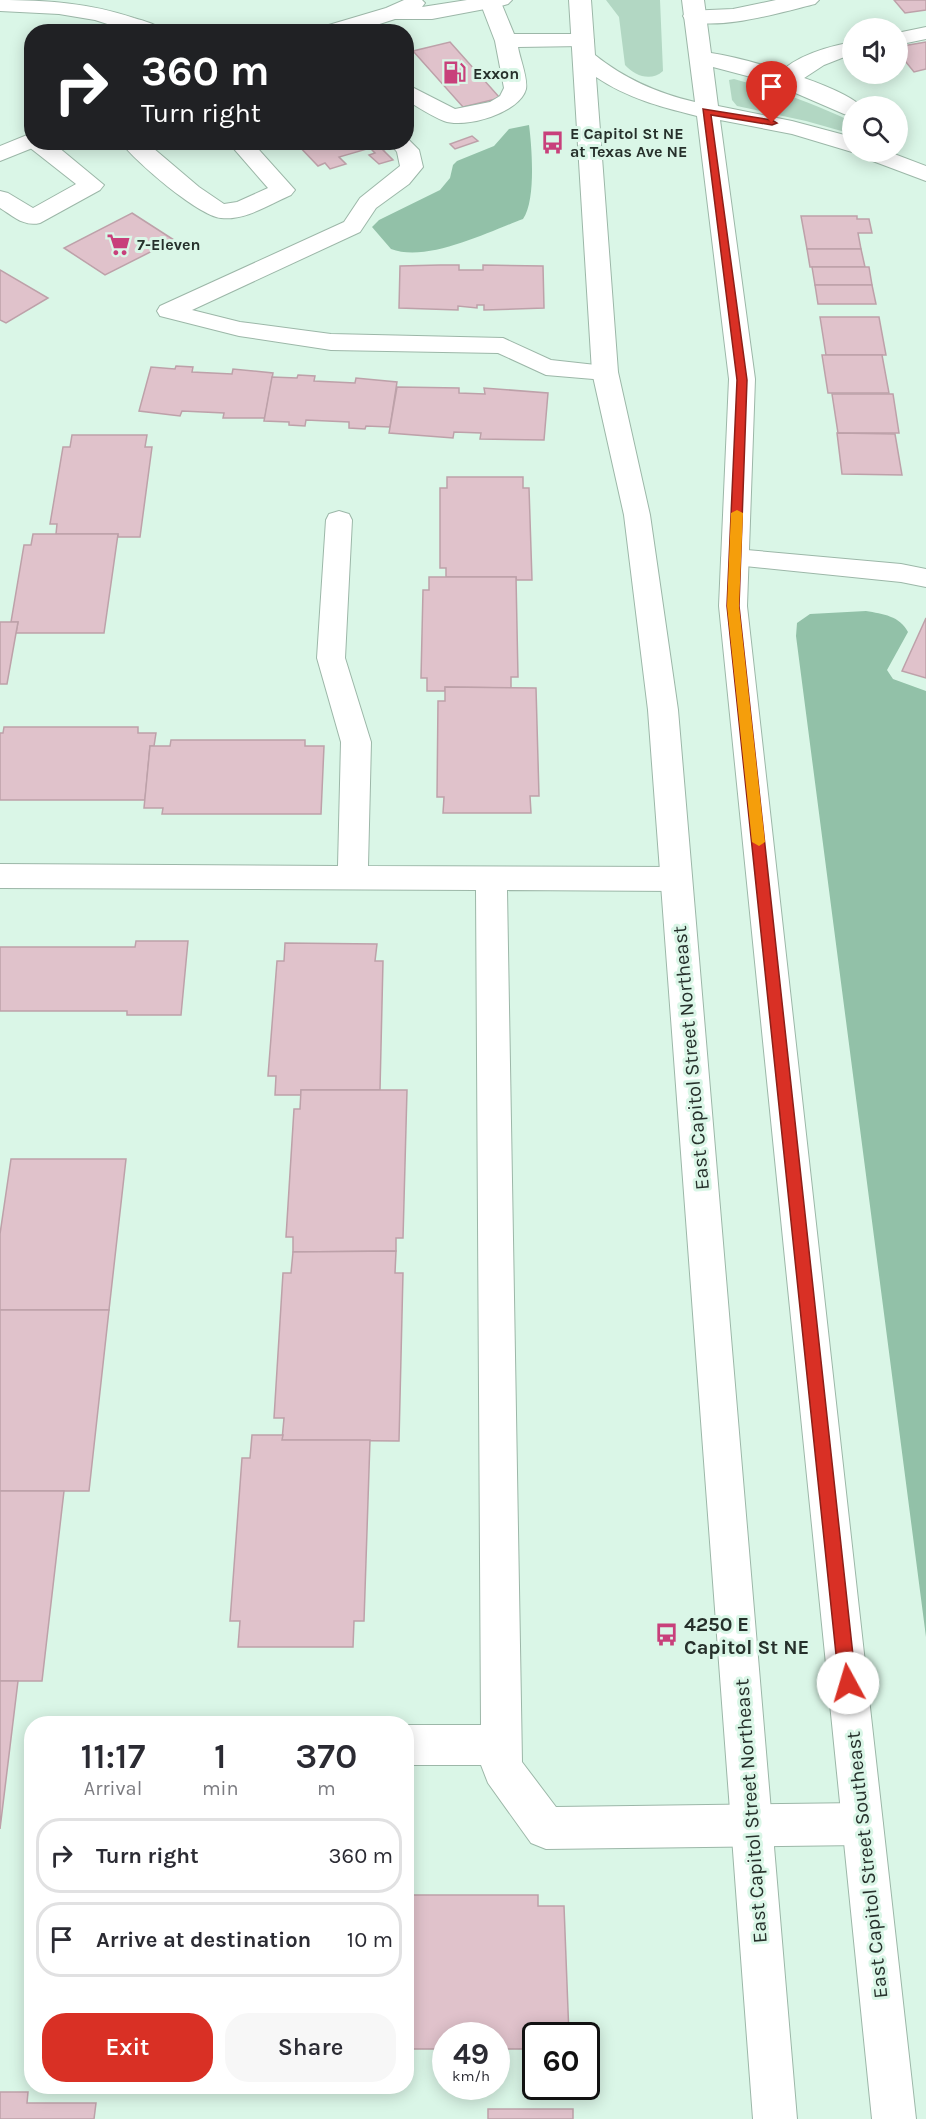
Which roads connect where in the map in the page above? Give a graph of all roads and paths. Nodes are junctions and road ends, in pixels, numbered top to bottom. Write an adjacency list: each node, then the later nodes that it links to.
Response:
1 (421, 0): 7 (main road)
2 (580, 0): 13 (main road, East Capitol Street Northeast)
3 (808, 0): 6 (main road)
4 (496, 1): 7 (main road); 12 (main road)
5 (0, 5): 8 (main road)
6 (694, 8): 15 (main road, East Capitol Street Southeast)
7 (394, 13): 9 (main road)
8 (132, 24)
9 (357, 24)
10 (926, 33): 11 (main road)
11 (908, 37)
12 (507, 41): 13 (main road); 17 (main road)
13 (584, 48): 19 (main road); 32 (main road, East Capitol Street Northeast)
14 (842, 50): 16 (main road)
15 (699, 58): 16 (main road); 19 (main road, East Capitol Street Southeast)
16 (784, 81): 18 (main road)
17 (414, 95)
18 (842, 103)
19 (706, 111): 20 (main road); 34 (main road, East Capitol Street Southeast)
20 (842, 142)
21 (24, 144): 27 (main road)
22 (908, 144): 28 (main road)
23 (48, 150): 31 (main road)
24 (142, 150): 25 (main road)
25 (247, 150)
26 (408, 150): 32 (main road)
27 (0, 154)
28 (926, 158)
29 (895, 162): 30 (main road)
30 (926, 174)
31 (0, 198)
32 (605, 372): 39 (main road, East Capitol Street Northeast)
33 (339, 520): 37 (main road)
34 (735, 558): 35 (main road); 43 (main road, East Capitol Street Southeast)
35 (926, 578)
36 (0, 876): 37 (main road)
37 (353, 877): 38 (main road)
38 (491, 878): 39 (main road); 40 (main road)
39 (676, 879): 42 (main road, East Capitol Street Northeast)
40 (502, 1744): 41 (main road); 42 (main road)
41 (414, 1745)
42 (752, 1824): 43 (main road); 44 (main road, East Capitol Street Northeast)
43 (862, 1824): 45 (main road, East Capitol Street Southeast)
44 (775, 2119)
45 (894, 2119)

